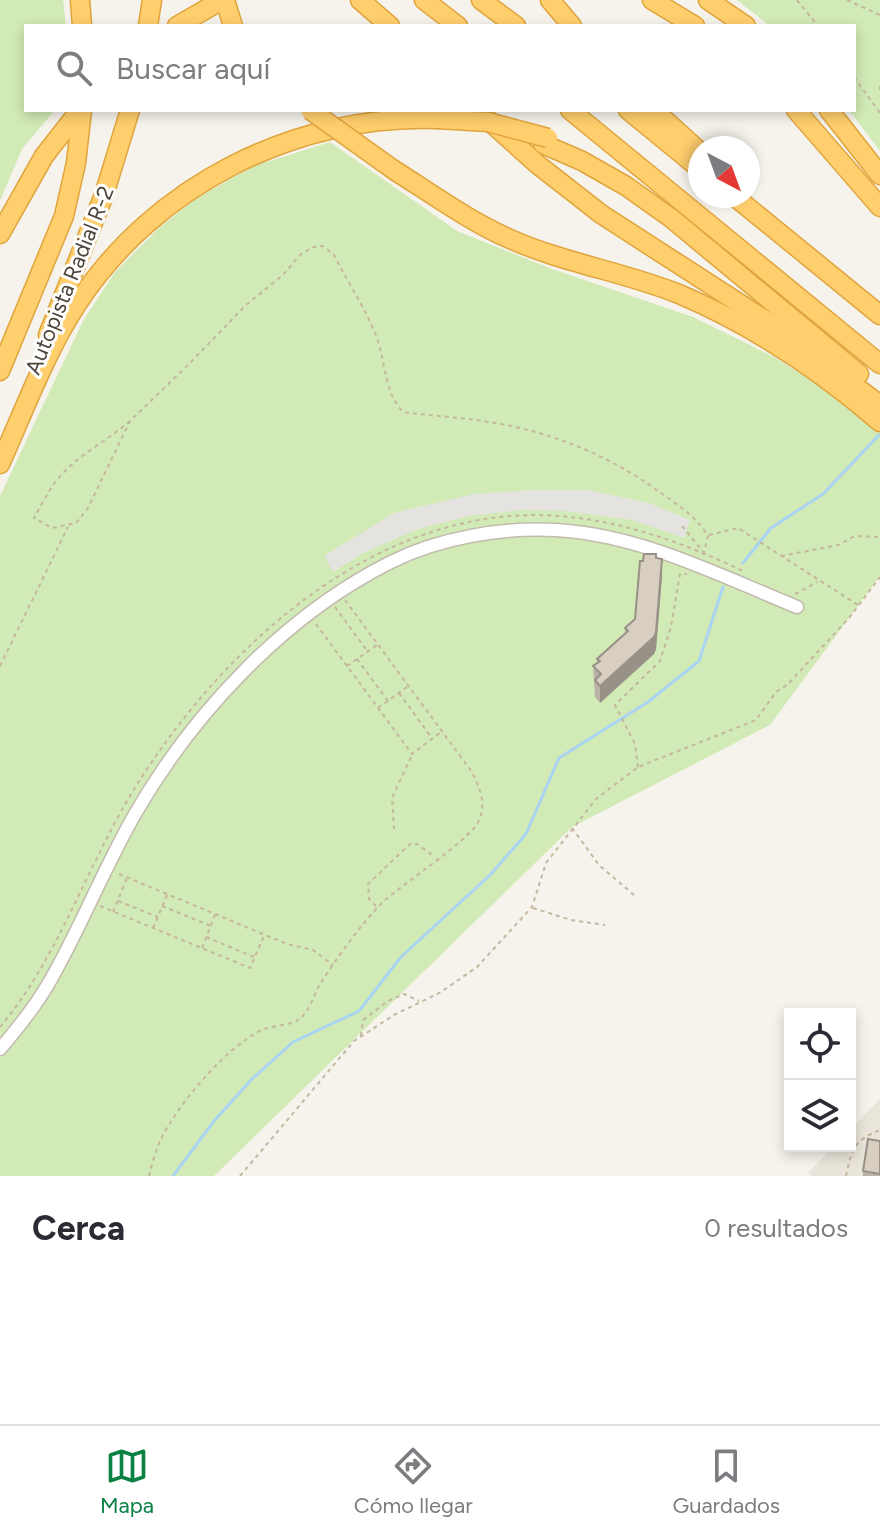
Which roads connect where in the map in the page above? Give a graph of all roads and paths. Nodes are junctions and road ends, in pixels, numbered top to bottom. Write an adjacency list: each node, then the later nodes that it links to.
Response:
1 (80, 0): 13 (highway)
2 (152, 0): 14 (highway)
3 (224, 0): 15 (highway); 16 (highway)
4 (360, 0): 17 (highway)
5 (424, 0): 18 (highway)
6 (481, 0): 19 (highway)
7 (550, 0): 20 (highway)
8 (652, 0): 21 (highway)
9 (797, 0): 23 (path)
10 (847, 0): 12 (path)
11 (714, 2): 22 (highway)
12 (880, 15)
13 (82, 24)
14 (148, 24)
15 (181, 24)
16 (232, 24)
17 (388, 24)
18 (455, 24)
19 (513, 24)
20 (570, 24)
21 (692, 24)
22 (743, 24)
23 (816, 24)
24 (856, 80): 37 (path)
25 (880, 86): 26 (path)
26 (880, 93)
27 (79, 112): 45 (highway)
28 (81, 112): 50 (highway)
29 (129, 112): 55 (highway, Autopista Radial R-2)
30 (313, 112): 54 (highway, bridge)
31 (479, 112): 52 (highway)
32 (572, 112): 47 (highway)
33 (630, 112): 40 (highway)
34 (656, 112): 39 (highway)
35 (798, 112): 43 (highway)
36 (831, 112): 41 (highway)
37 (880, 113)
38 (546, 141): 47 (highway, Autopista Radial R-2); 51 (highway); 56 (highway, Autopista Radial R-2, bridge)
39 (688, 141)
40 (688, 159)
41 (880, 175)
42 (760, 203): 46 (highway)
43 (880, 207)
44 (750, 208): 46 (highway)
45 (0, 234)
46 (784, 234): 48 (highway)
47 (744, 251): 49 (highway)
48 (880, 315)
49 (880, 364)
50 (0, 371)
51 (880, 392)
52 (880, 405)
53 (130, 421): 57 (path); 57 (path); 59 (path)
54 (880, 422)
55 (0, 448)
56 (0, 464)
57 (68, 525): 75 (path)
58 (682, 526): 61 (path)
59 (708, 536): 61 (path); 62 (path)
60 (880, 537): 62 (path)
61 (705, 553): 63 (path)
62 (780, 557): 66 (path)
63 (697, 567): 67 (street); 69 (street); 84 (path)
64 (344, 573): 67 (street)
65 (880, 577): 70 (path)
66 (820, 581): 69 (path); 70 (path)
67 (352, 585): 68 (street)
68 (335, 596): 71 (street); 72 (path); 73 (path)
69 (795, 601)
70 (858, 605): 84 (path)
71 (309, 615): 76 (path); 88 (street)
72 (378, 644): 73 (path); 77 (path)
73 (368, 652): 74 (path)
74 (357, 659): 76 (path); 79 (path)
75 (0, 666)
76 (347, 666): 80 (path)
77 (408, 686): 78 (path); 81 (path)
78 (399, 693): 79 (path); 82 (path)
79 (388, 701): 80 (path)
80 (378, 708): 83 (path)
81 (442, 731): 82 (path); 87 (path)
82 (432, 738): 83 (path)
83 (412, 754): 86 (path)
84 (638, 767): 85 (path)
85 (572, 827): 91 (path); 96 (path)
86 (394, 829)
87 (437, 858): 95 (path); 95 (path)
88 (106, 869): 89 (path); 93 (street)
89 (128, 877): 90 (path); 92 (path)
90 (167, 894): 94 (path); 98 (path)
91 (634, 895)
92 (118, 901): 97 (path); 99 (path)
93 (91, 902): 97 (path); 110 (street)
94 (162, 906): 99 (path); 101 (path)
95 (377, 907): 107 (path)
96 (532, 907): 100 (path); 108 (path)
97 (113, 912): 102 (path)
98 (216, 914): 101 (path); 103 (path)
99 (158, 917): 102 (path)
100 (605, 925)
101 (211, 926): 104 (path)
102 (153, 928): 105 (path)
103 (265, 935): 106 (path); 107 (path)
104 (206, 937): 105 (path); 106 (path)
105 (202, 948): 106 (path)
106 (255, 958)
107 (334, 966): 112 (path)
108 (420, 1002): 109 (path); 109 (path)
109 (361, 1036): 113 (path)
110 (0, 1049)
111 (880, 1130): 114 (path)
112 (149, 1176)
113 (240, 1176)
114 (846, 1176)

